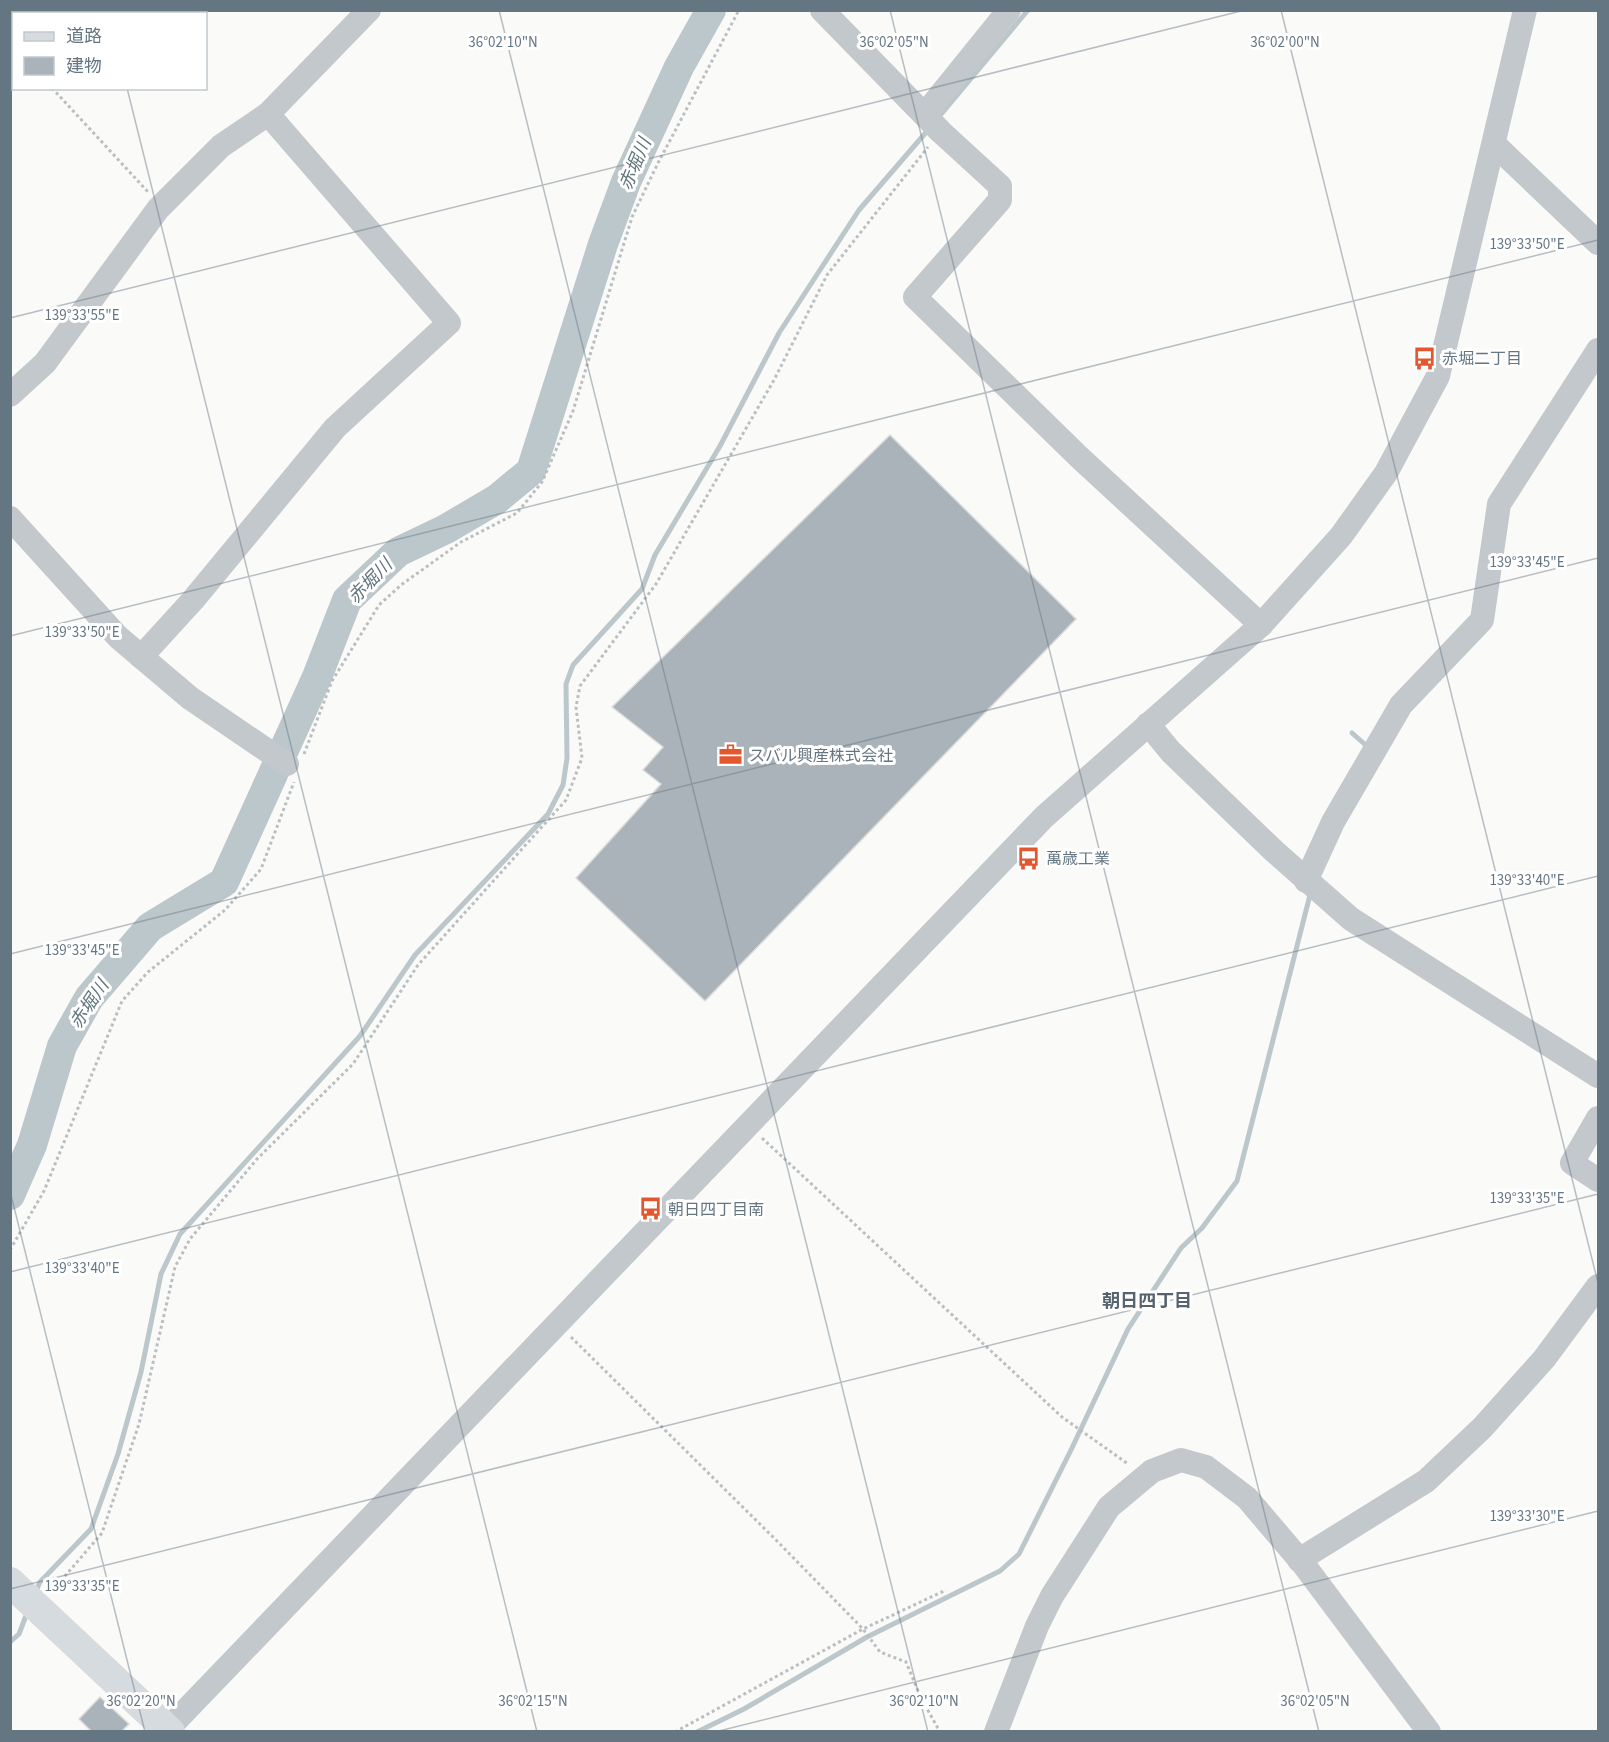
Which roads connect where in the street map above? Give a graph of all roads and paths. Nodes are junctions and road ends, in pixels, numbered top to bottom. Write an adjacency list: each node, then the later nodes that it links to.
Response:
1 (369, 10): 7 (street)
2 (739, 10): 18 (path)
3 (822, 10): 8 (street)
4 (1008, 10): 8 (street)
5 (1525, 10): 9 (street)
6 (54, 90): 10 (path)
7 (268, 114): 10 (street); 16 (street)
8 (933, 123): 15 (street); 31 (path)
9 (1494, 144): 11 (street); 15 (street)
10 (161, 206): 13 (street)
11 (1599, 243)
12 (1599, 350): 19 (street)
13 (10, 395)
14 (10, 518): 16 (street)
15 (1261, 625): 17 (street)
16 (141, 657): 18 (street)
17 (1149, 724): 19 (street); 22 (street)
18 (292, 768): 24 (path)
19 (1306, 881): 20 (street)
20 (1599, 1076)
21 (1599, 1118): 23 (street)
22 (748, 1125): 26 (street); 27 (path)
23 (1599, 1180)
24 (10, 1250)
25 (1599, 1287): 28 (street)
26 (557, 1323): 32 (path); 33 (street)
27 (1140, 1480): 28 (street); 36 (street)
28 (1299, 1560): 37 (street)
29 (10, 1582): 31 (main road)
30 (946, 1590): 32 (path)
31 (38, 1607): 33 (main road)
32 (863, 1629): 34 (path); 35 (path)
33 (167, 1731)
34 (675, 1731)
35 (940, 1731)
36 (996, 1731)
37 (1429, 1731)

